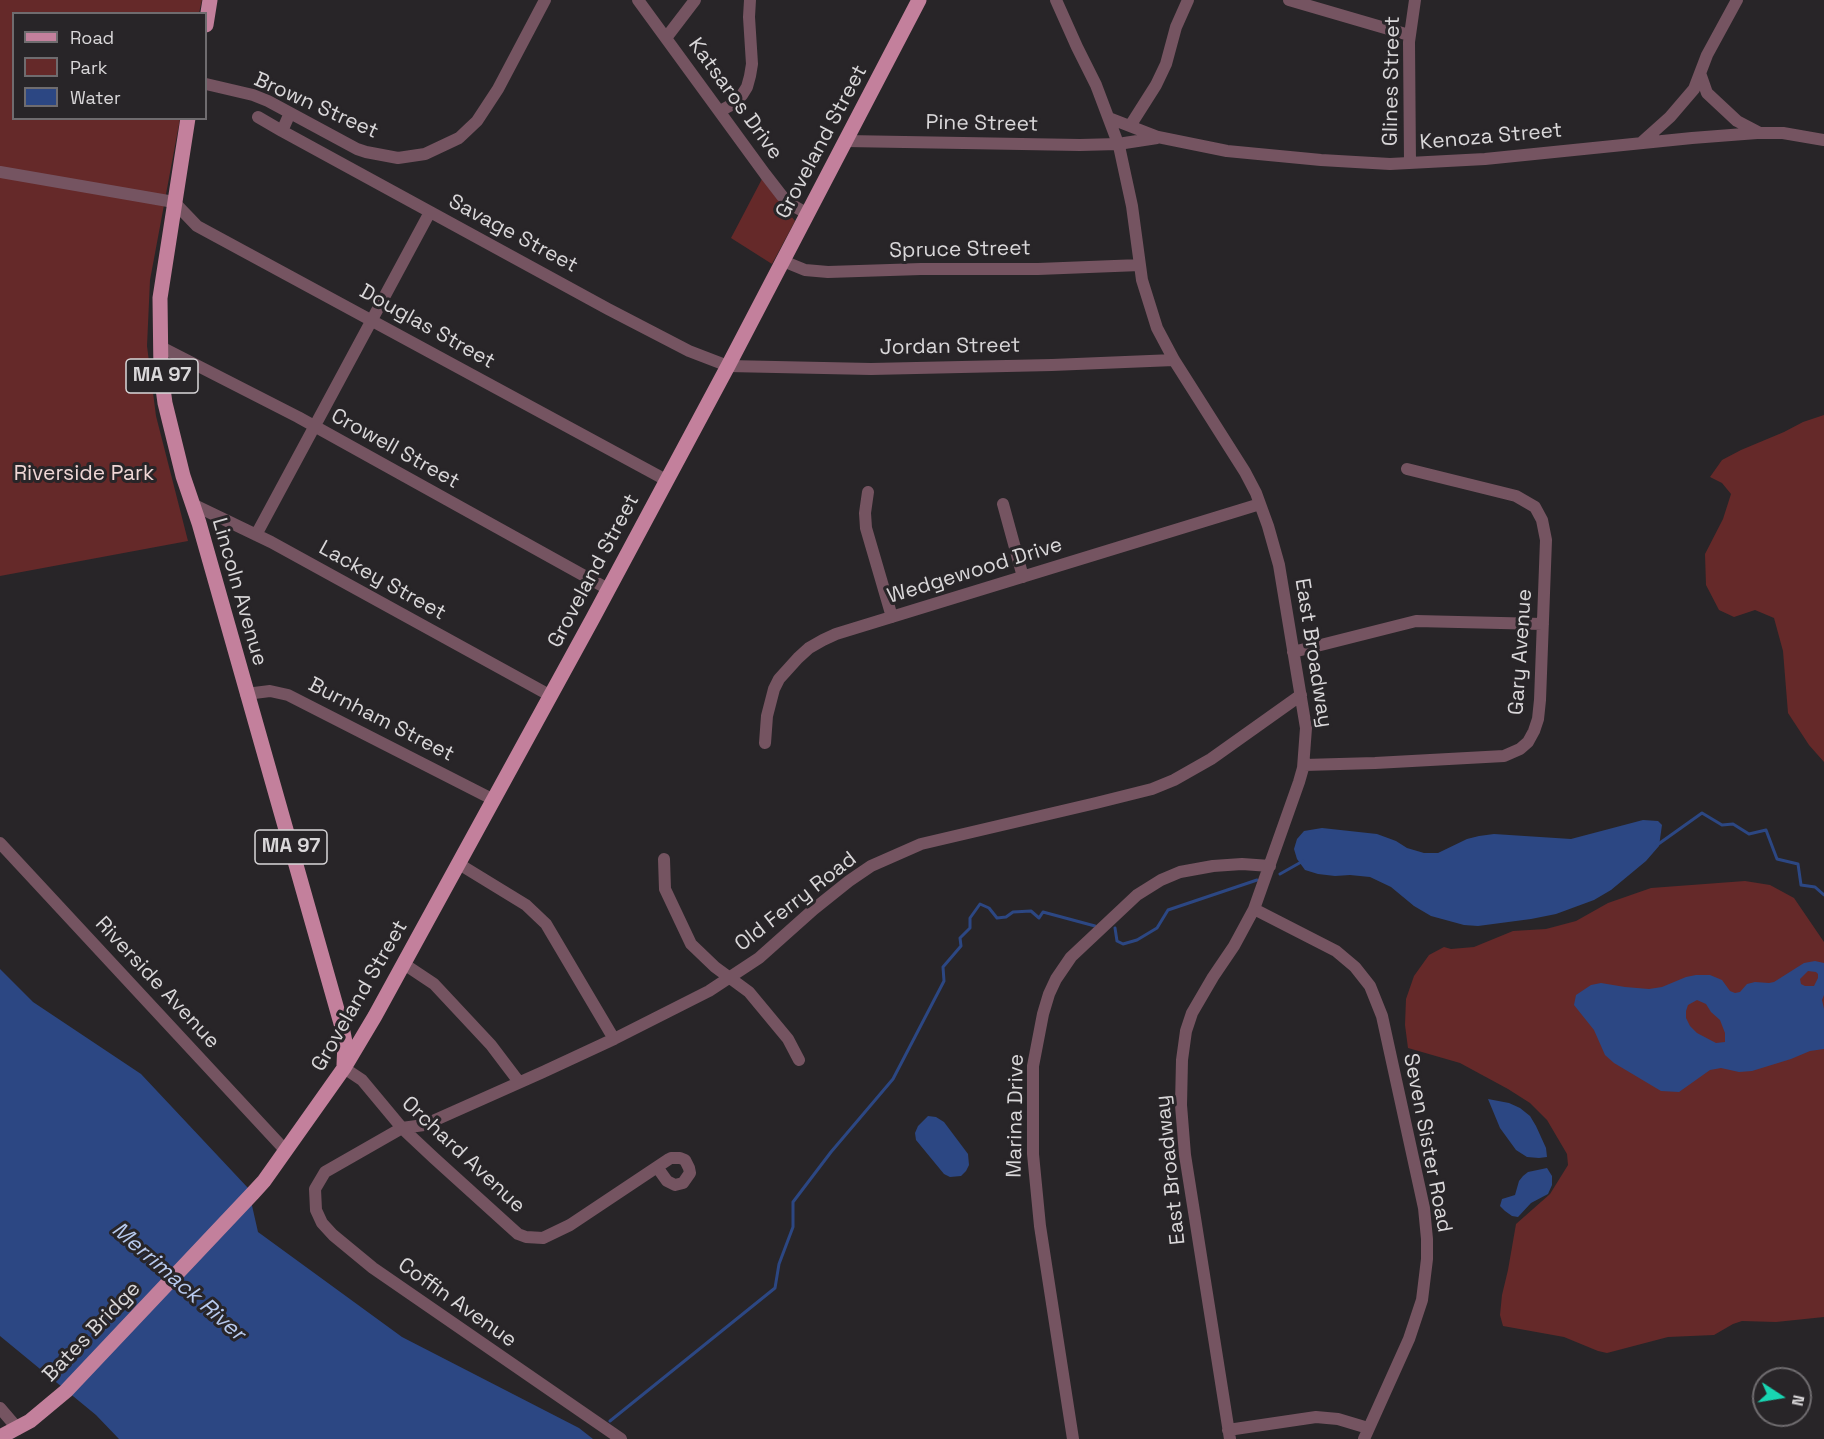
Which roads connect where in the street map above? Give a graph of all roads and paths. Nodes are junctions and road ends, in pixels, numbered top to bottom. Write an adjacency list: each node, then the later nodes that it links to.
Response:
1 (210, 0): 12 (main road)
2 (545, 0): 18 (street, Brown Street)
3 (638, 0): 14 (street, Katsaros Drive)
4 (695, 0): 14 (street)
5 (749, 0): 17 (street)
6 (920, 0): 27 (main road, Groveland Street)
7 (1056, 0): 20 (street, East Broadway)
8 (1188, 0): 22 (street)
9 (1289, 0): 13 (street)
10 (1415, 0): 13 (street, Glines Street)
11 (1737, 0): 15 (street)
12 (207, 19)
13 (1409, 35): 30 (street, Glines Street)
14 (666, 38): 17 (street, Katsaros Drive)
15 (1700, 73): 24 (street); 28 (street)
16 (207, 84): 18 (street, Brown Street)
17 (720, 111): 34 (street, Katsaros Drive)
18 (290, 112): 23 (street)
19 (258, 117): 23 (street, Savage Street)
20 (1109, 118): 22 (street, Kenoza Street); 29 (street, East Broadway)
21 (188, 120): 32 (main road, Lincoln Avenue / MA 97)
22 (1130, 126): 25 (street, Kenoza Street)
23 (282, 131): 33 (street, Savage Street)
24 (1761, 133): 26 (street, Kenoza Street); 28 (street, Kenoza Street)
25 (1161, 137): 29 (street, Kenoza Street); 30 (street, Kenoza Street)
26 (1824, 140)
27 (846, 141): 29 (street, Pine Street); 34 (main road, Groveland Street)
28 (1641, 143): 30 (street, Kenoza Street)
29 (1118, 144): 36 (street, East Broadway)
30 (1410, 163)
31 (0, 172): 32 (street)
32 (174, 202): 37 (street, Douglas Street); 38 (main road, Lincoln Avenue / MA 97)
33 (430, 212): 37 (street); 40 (street, Savage Street)
34 (808, 214): 35 (main road, Groveland Street)
35 (783, 261): 36 (street, Spruce Street); 40 (main road, Groveland Street)
36 (1140, 265): 39 (street, East Broadway)
37 (372, 319): 41 (street); 43 (street, Douglas Street)
38 (161, 347): 41 (street, Crowell Street); 45 (main road, Lincoln Avenue / MA 97)
39 (1173, 360): 40 (street, Jordan Street); 47 (street, East Broadway)
40 (728, 366): 43 (main road, Groveland Street)
41 (314, 426): 48 (street); 50 (street, Crowell Street)
42 (1407, 469): 52 (street, Gary Avenue)
43 (666, 480): 50 (main road, Groveland Street)
44 (868, 492): 51 (street)
45 (192, 504): 48 (street, Lackey Street); 54 (main road, Lincoln Avenue / MA 97)
46 (1003, 504): 49 (street)
47 (1260, 504): 49 (street, Wedgewood Drive); 53 (street, East Broadway)
48 (256, 535): 56 (street, Lackey Street)
49 (1023, 577): 51 (street, Wedgewood Drive)
50 (608, 589): 56 (main road, Groveland Street)
51 (892, 617): 57 (street, Wedgewood Drive)
52 (1543, 624): 53 (street); 58 (street, Gary Avenue)
53 (1293, 652): 55 (street, East Broadway)
54 (246, 694): 59 (street, Burnham Street); 69 (main road, Lincoln Avenue / MA 97)
55 (1301, 695): 58 (street, East Broadway); 66 (street, Old Ferry Road)
56 (550, 696): 59 (main road, Groveland Street)
57 (765, 743)
58 (1304, 765): 63 (street, East Broadway)
59 (494, 800): 62 (main road, Groveland Street)
60 (0, 843): 72 (street, Riverside Avenue)
61 (664, 859): 66 (street)
62 (459, 864): 65 (main road, Groveland Street); 67 (street)
63 (1270, 866): 64 (street, East Broadway); 81 (street, Marina Drive)
64 (1254, 909): 77 (street, Seven Sister Road); 78 (street, East Broadway)
65 (404, 964): 69 (main road, Groveland Street); 70 (street)
66 (730, 977): 67 (street, Old Ferry Road); 68 (street)
67 (614, 1039): 70 (street, Old Ferry Road)
68 (800, 1060)
69 (344, 1068): 71 (street, Orchard Avenue); 72 (main road, Groveland Street)
70 (519, 1082): 71 (street, Old Ferry Road)
71 (402, 1128): 73 (street, Orchard Avenue); 74 (street, Old Ferry Road)
72 (286, 1151): 76 (main road, Bates Bridge)
73 (657, 1167)
74 (325, 1172): 80 (street, Coffin Avenue)
75 (0, 1408): 76 (street)
76 (17, 1434): 79 (main road, Bates Bridge)
77 (1366, 1434): 78 (street)
78 (1229, 1435)
79 (0, 1437)
80 (621, 1439)
81 (1073, 1439)

